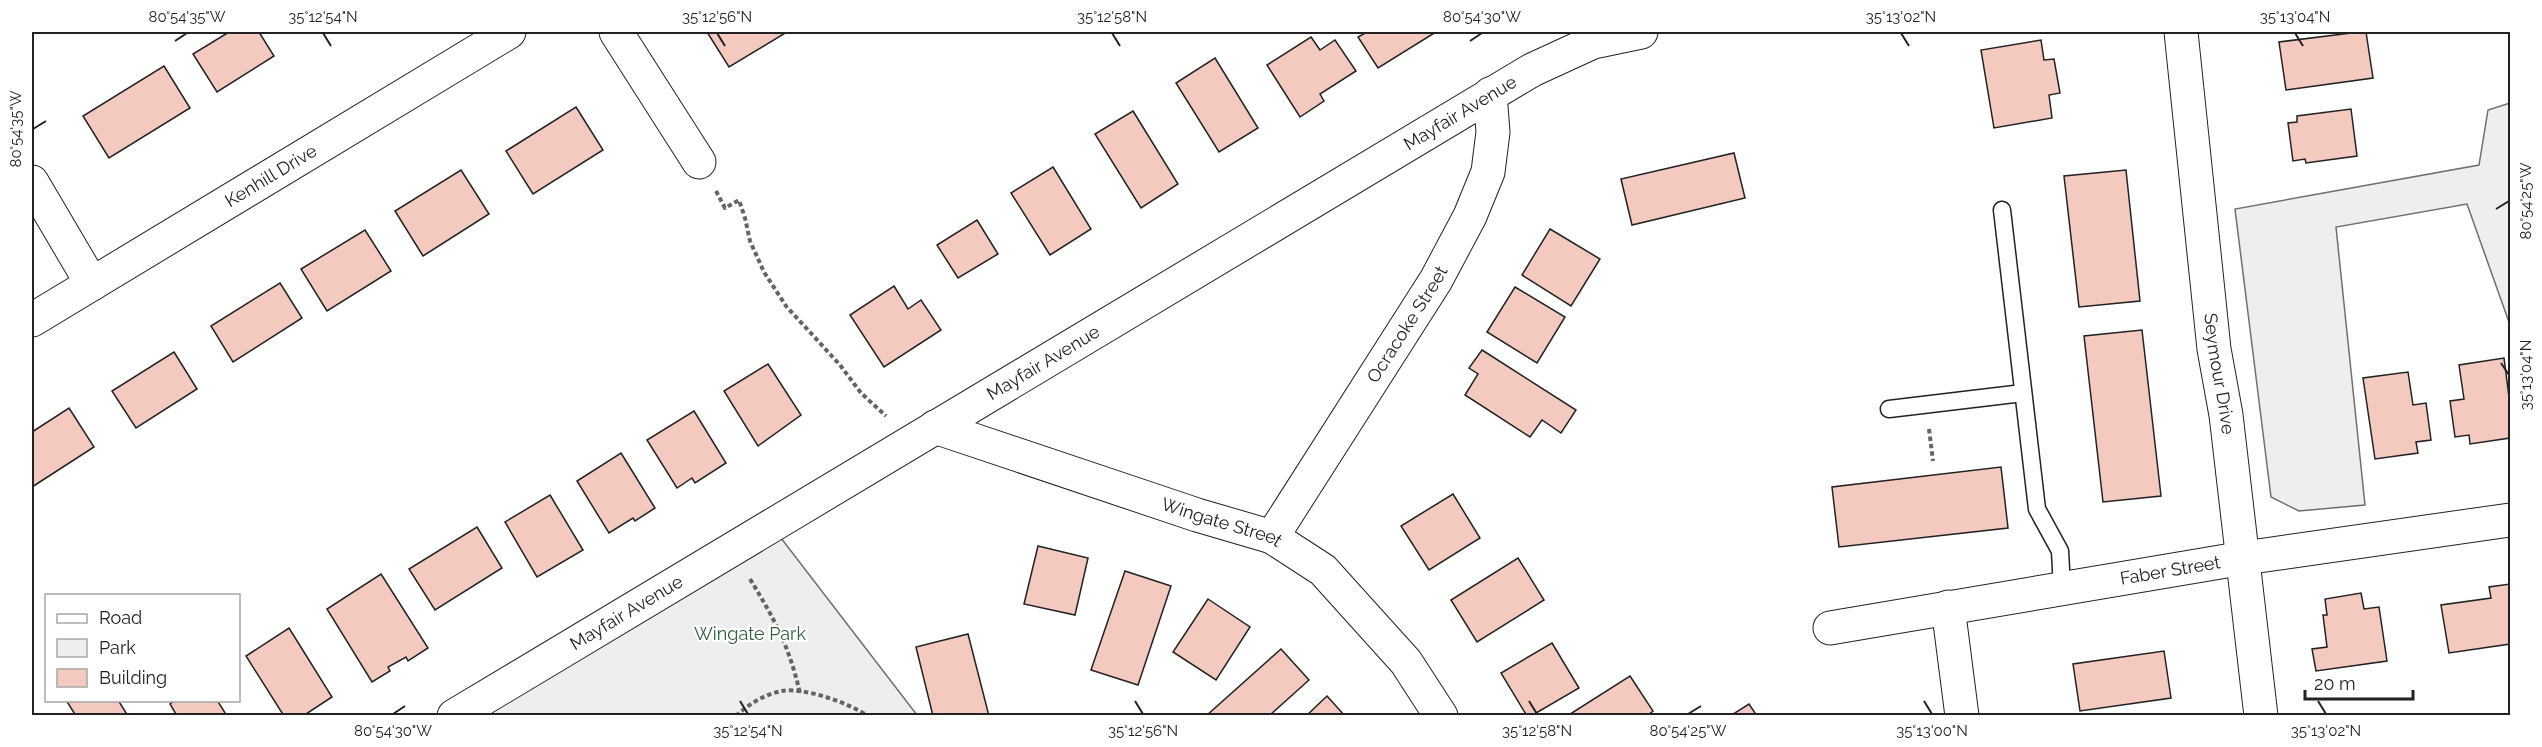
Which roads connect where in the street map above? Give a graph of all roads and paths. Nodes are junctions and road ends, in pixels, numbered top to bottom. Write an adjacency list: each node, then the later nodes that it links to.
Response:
1 (509, 32): 9 (street, Kenhill Drive)
2 (616, 32): 6 (street)
3 (1641, 32): 5 (street, Mayfair Avenue)
4 (2181, 32): 17 (street, Seymour Drive)
5 (1490, 94): 13 (street, Mayfair Avenue); 16 (street, Ocracoke Street)
6 (699, 162): 14 (path)
7 (32, 182): 9 (street)
8 (2002, 210): 11 (lane)
9 (92, 284): 10 (street, Kenhill Drive)
10 (32, 320)
11 (2023, 393): 12 (lane); 19 (lane)
12 (1889, 410)
13 (935, 427): 14 (street, Mayfair Avenue); 16 (street, Wingate Street)
14 (906, 445): 23 (street, Mayfair Avenue)
15 (2511, 520): 17 (street, Faber Street)
16 (1272, 537): 26 (street, Wingate Street)
17 (2244, 558): 19 (street, Faber Street); 28 (street, Seymour Drive)
18 (749, 577): 22 (path)
19 (2062, 588): 20 (street, Faber Street)
20 (1948, 607): 21 (street, Faber Street); 27 (street)
21 (1830, 628)
22 (800, 693): 24 (path); 25 (path)
23 (454, 716)
24 (736, 716)
25 (868, 716)
26 (1441, 716)
27 (1962, 716)
28 (2260, 716)

